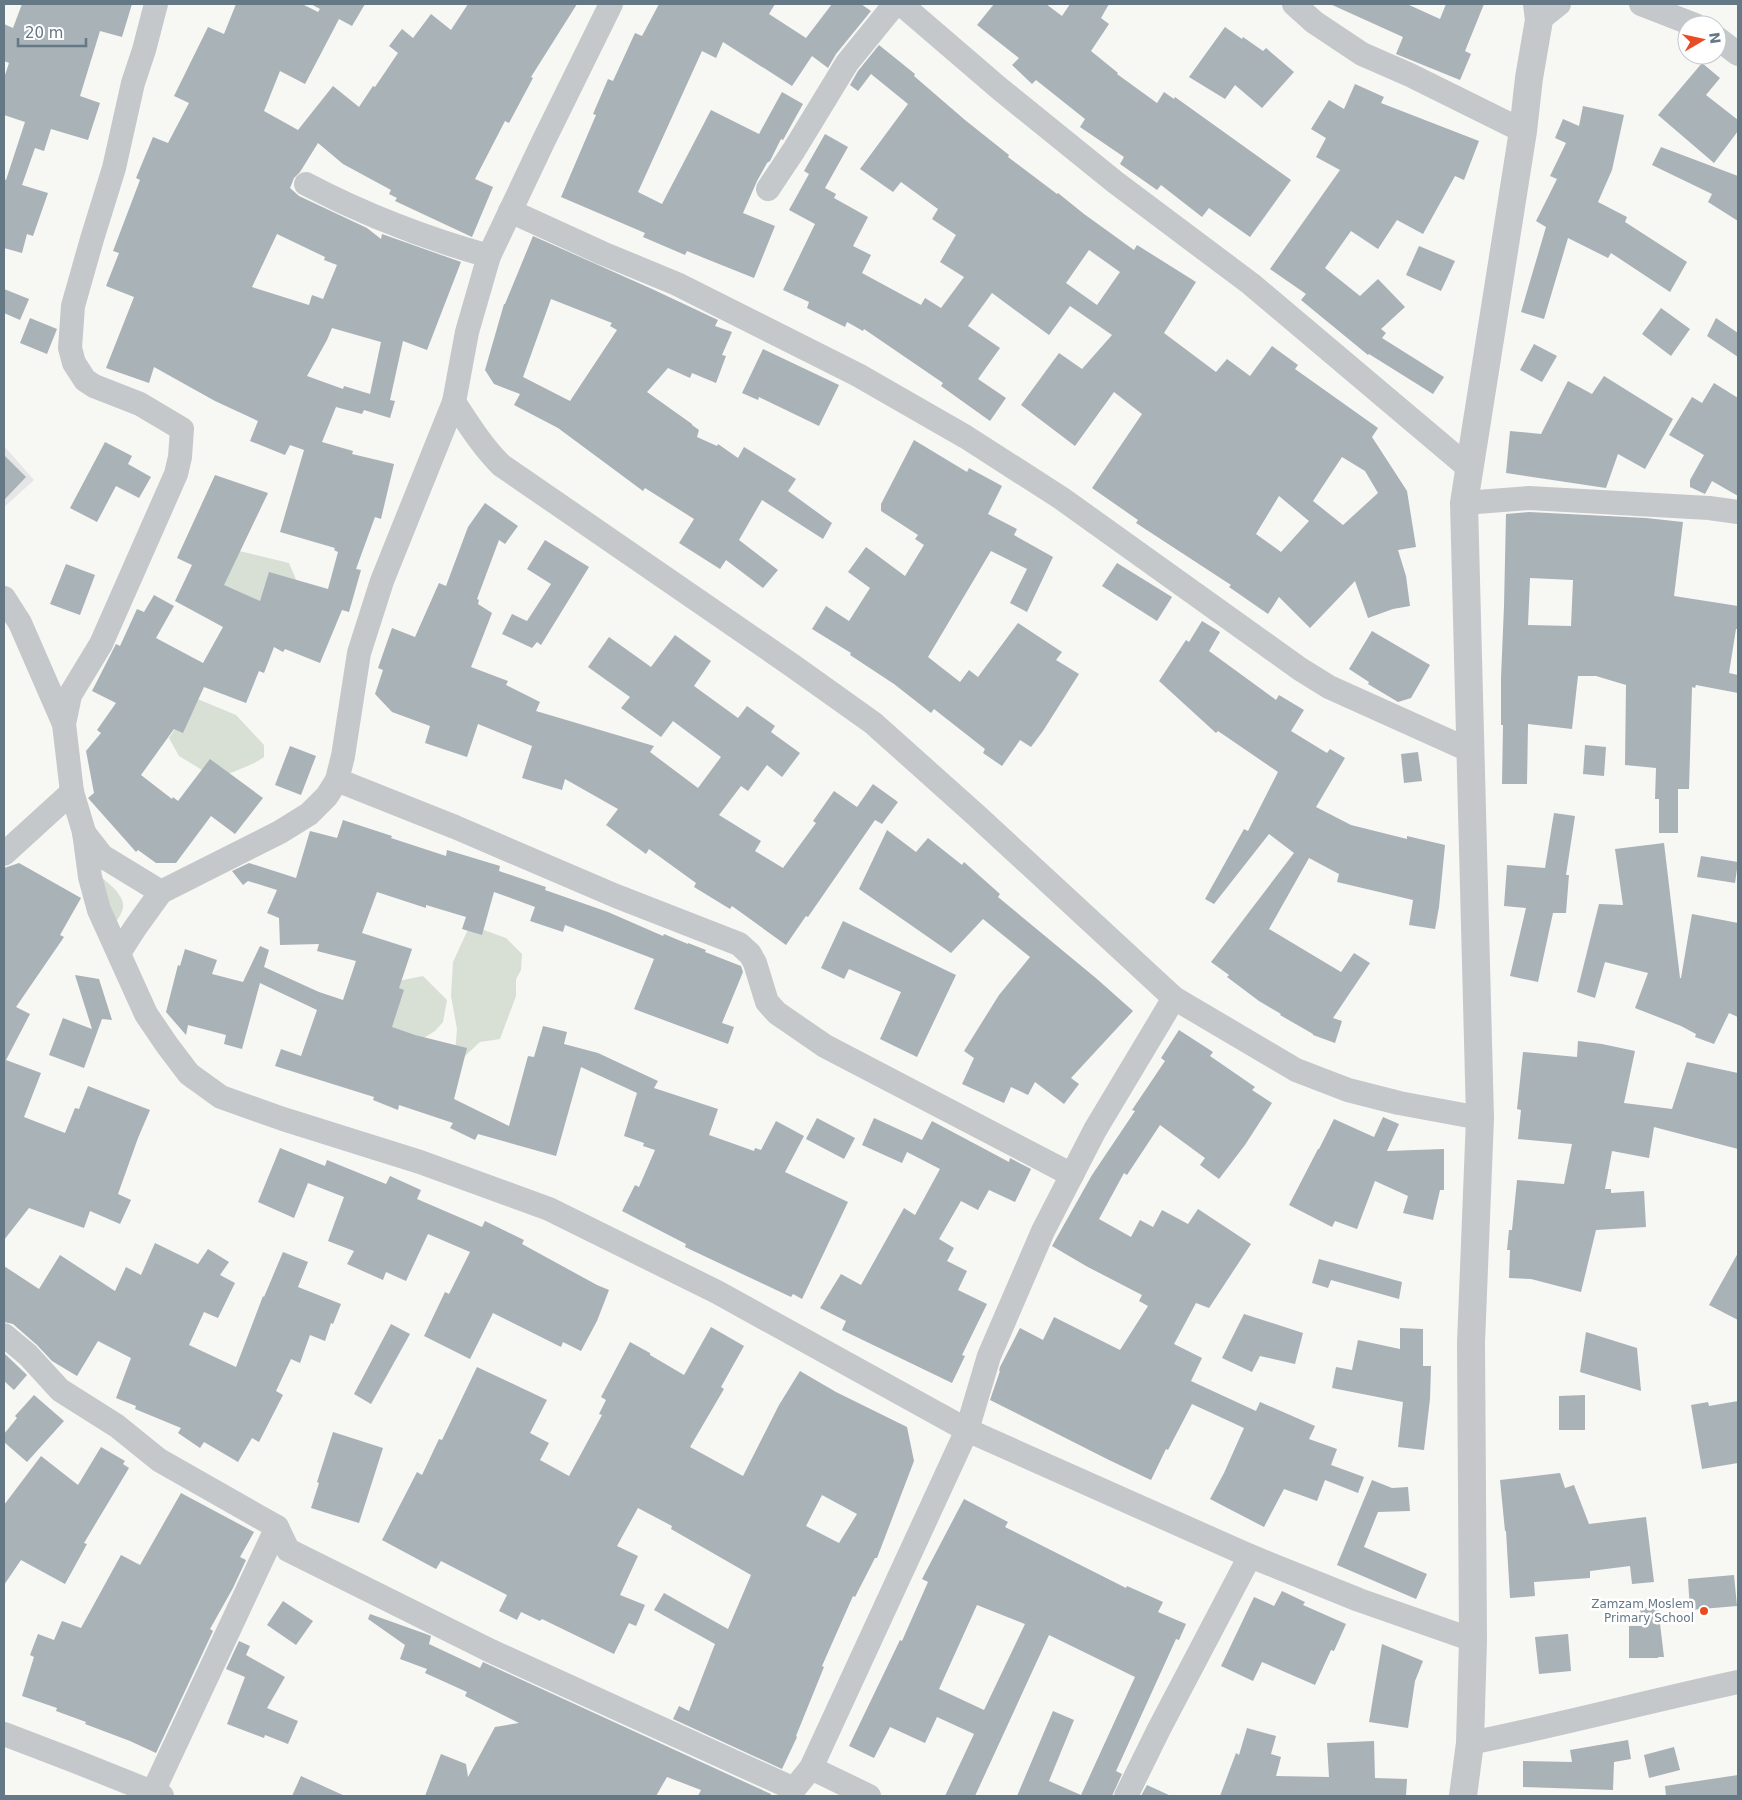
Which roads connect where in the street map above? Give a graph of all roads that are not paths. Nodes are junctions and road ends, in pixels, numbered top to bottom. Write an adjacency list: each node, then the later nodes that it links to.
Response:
1 (156, 4): 21 (street)
2 (611, 4): 14 (street)
3 (895, 4): 13 (street)
4 (901, 4): 17 (street)
5 (1294, 4): 11 (street)
6 (1641, 4): 8 (street)
7 (1545, 9): 11 (street)
8 (1677, 18)
9 (1727, 46): 10 (street)
10 (1738, 54)
11 (1523, 131): 17 (street)
12 (306, 184): 15 (street)
13 (768, 189)
14 (510, 211): 15 (street); 22 (street)
15 (489, 256): 16 (street)
16 (454, 402): 23 (street); 29 (street)
17 (1468, 468): 18 (street)
18 (1464, 504): 19 (street); 22 (street)
19 (1738, 512)
20 (4, 598): 21 (street)
21 (64, 724): 24 (street)
22 (1472, 751): 30 (street)
23 (336, 780): 27 (street); 31 (street)
24 (72, 792): 25 (street); 26 (street)
25 (84, 832): 27 (street); 28 (street)
26 (4, 854)
27 (161, 892): 28 (street)
28 (119, 954): 33 (street)
29 (1174, 998): 30 (street); 31 (street)
30 (1480, 1118): 36 (street)
31 (1072, 1175): 33 (street)
32 (4, 1335): 34 (street)
33 (967, 1430): 35 (street); 40 (street)
34 (277, 1527): 41 (street); 42 (street)
35 (1250, 1556): 36 (street); 44 (street)
36 (1473, 1640): 39 (street)
37 (1738, 1682): 39 (street)
38 (4, 1734): 42 (street)
39 (1470, 1744): 45 (street)
40 (811, 1768): 41 (street); 43 (street)
41 (793, 1793)
42 (157, 1794)
43 (868, 1796)
44 (1126, 1796)
45 (1463, 1796)

